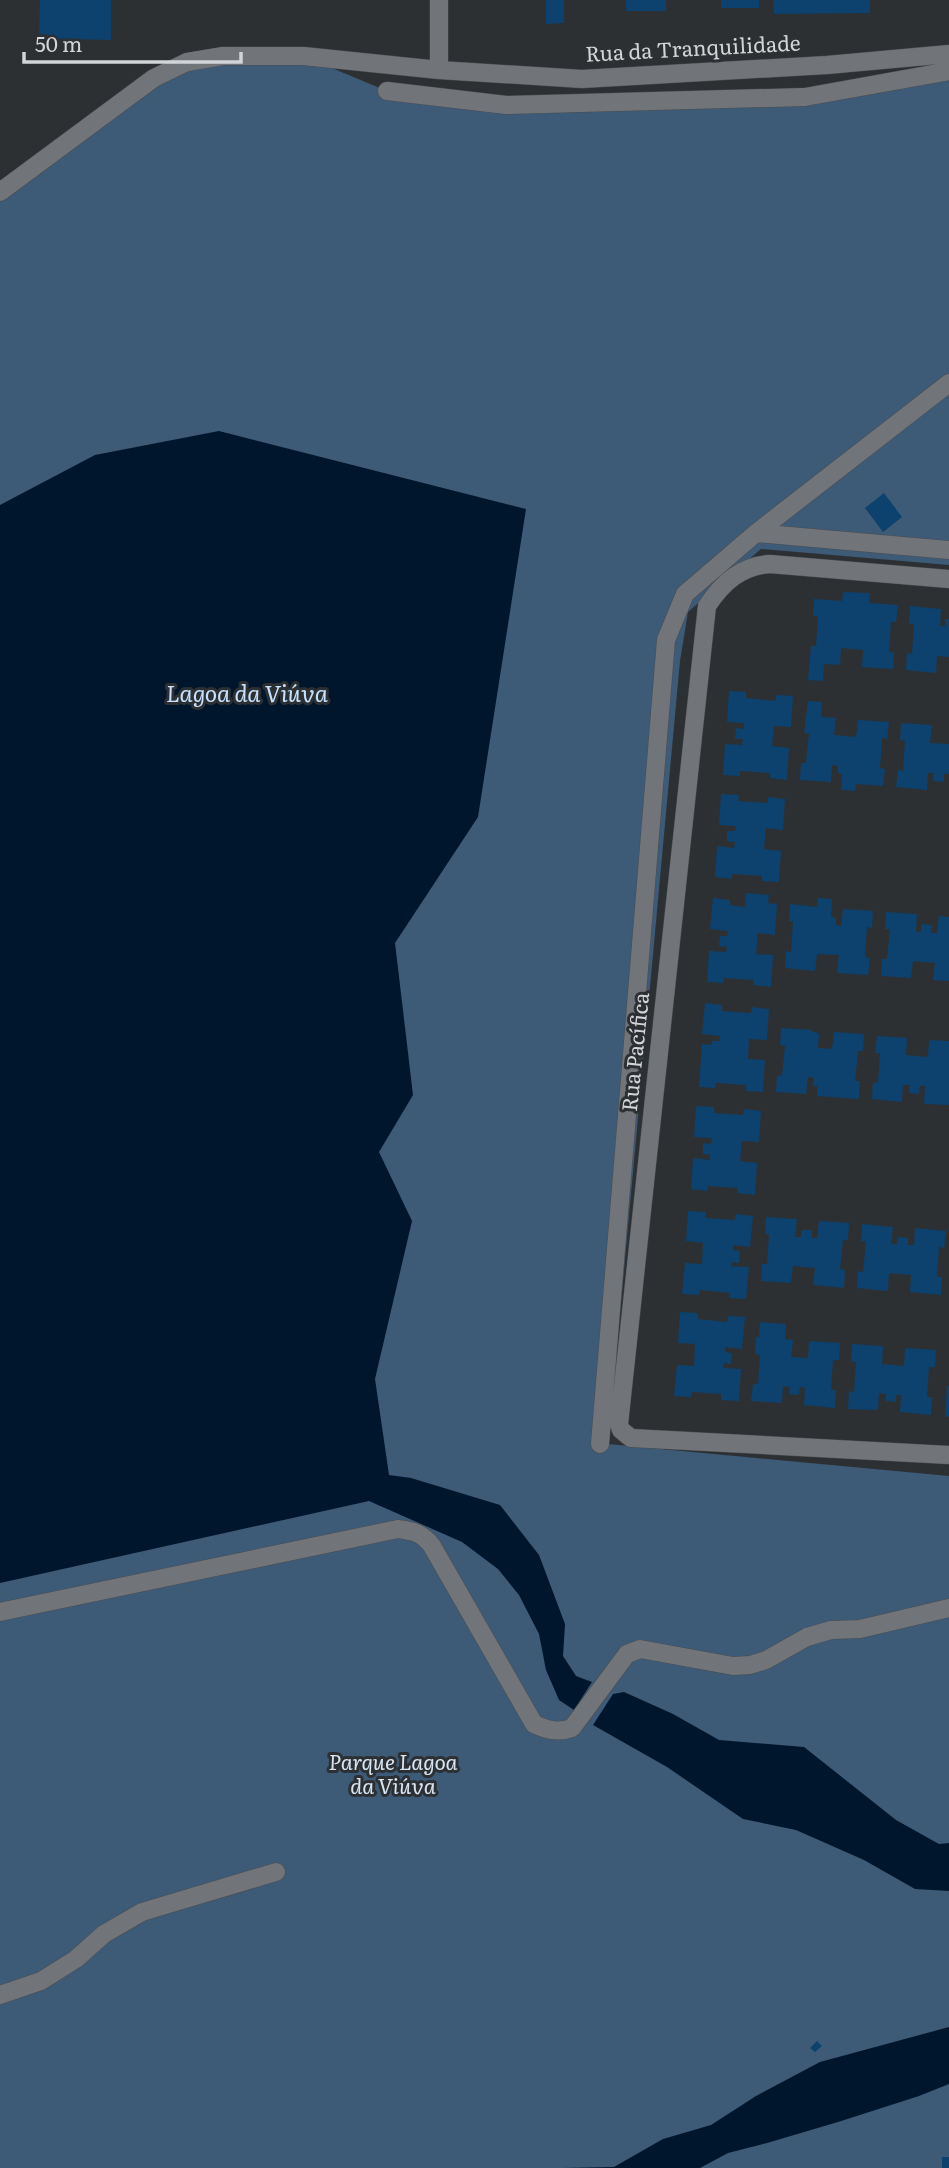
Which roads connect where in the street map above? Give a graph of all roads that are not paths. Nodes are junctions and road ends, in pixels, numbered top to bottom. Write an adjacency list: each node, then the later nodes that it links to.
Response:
1 (439, 0): 3 (street)
2 (949, 54): 3 (street, Rua da Tranquilidade)
3 (439, 70): 6 (street, Rua da Tranquilidade)
4 (949, 71): 5 (street)
5 (387, 91)
6 (0, 192)
7 (949, 383): 8 (street)
8 (756, 533): 9 (street); 11 (street)
9 (949, 550)
10 (949, 579): 12 (street, Rua Pacífica)
11 (600, 1444)
12 (949, 1455)
13 (949, 1608): 14 (street)
14 (0, 1612)
15 (276, 1872): 16 (street)
16 (0, 1995)

